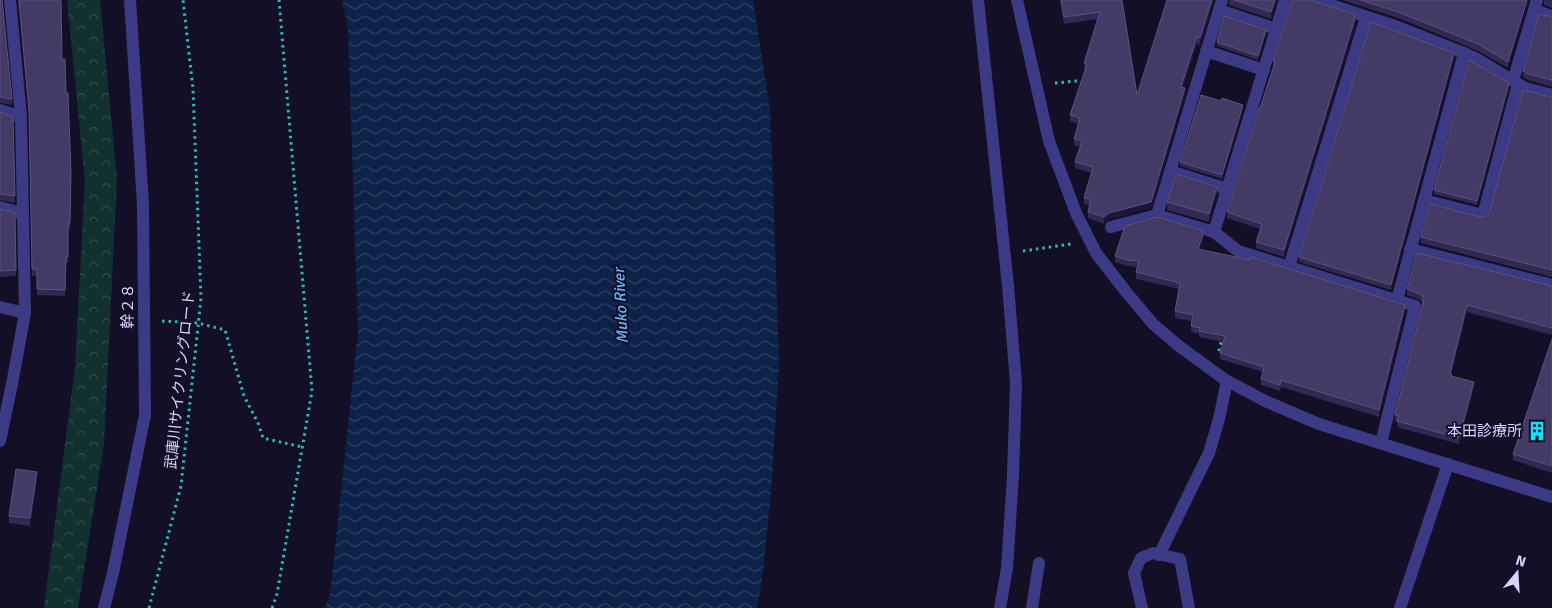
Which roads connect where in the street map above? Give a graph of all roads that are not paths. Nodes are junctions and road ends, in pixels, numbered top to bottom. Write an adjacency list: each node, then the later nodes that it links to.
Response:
1 (10, 0): 9 (street)
2 (130, 0): 41 (street, 幹２８)
3 (978, 0): 42 (street)
4 (1017, 0): 34 (street)
5 (1285, 0): 12 (street)
6 (1316, 0): 11 (street)
7 (1220, 5): 12 (street); 13 (street)
8 (1535, 5): 10 (street); 16 (street)
9 (6, 13): 19 (street)
10 (1552, 16)
11 (1366, 17): 14 (street); 29 (street)
12 (1276, 29): 15 (street)
13 (1206, 51): 15 (street); 20 (street)
14 (1464, 53): 16 (street); 22 (street)
15 (1264, 70): 21 (street)
16 (1516, 82): 17 (street); 22 (street)
17 (1552, 95)
18 (0, 110): 19 (street)
19 (21, 117): 24 (street)
20 (1170, 171): 21 (street); 25 (street)
21 (1228, 189): 27 (street)
22 (1424, 200): 28 (street)
23 (0, 207): 24 (street)
24 (22, 213): 33 (street)
25 (1157, 215): 26 (street); 27 (street)
26 (1111, 227)
27 (1214, 232): 29 (street)
28 (1410, 249): 30 (street); 31 (street)
29 (1289, 267): 31 (street)
30 (1552, 285)
31 (1397, 300): 36 (street)
32 (0, 307): 33 (street)
33 (25, 313): 35 (street)
34 (1227, 381): 36 (street); 39 (street)
35 (0, 441)
36 (1381, 443): 37 (street)
37 (1448, 464): 38 (street); 46 (street)
38 (1552, 497)
39 (1159, 555): 44 (street); 45 (street)
40 (1038, 563): 43 (street)
41 (104, 608)
42 (1000, 608)
43 (1032, 608)
44 (1142, 608)
45 (1190, 608)
46 (1400, 608)

